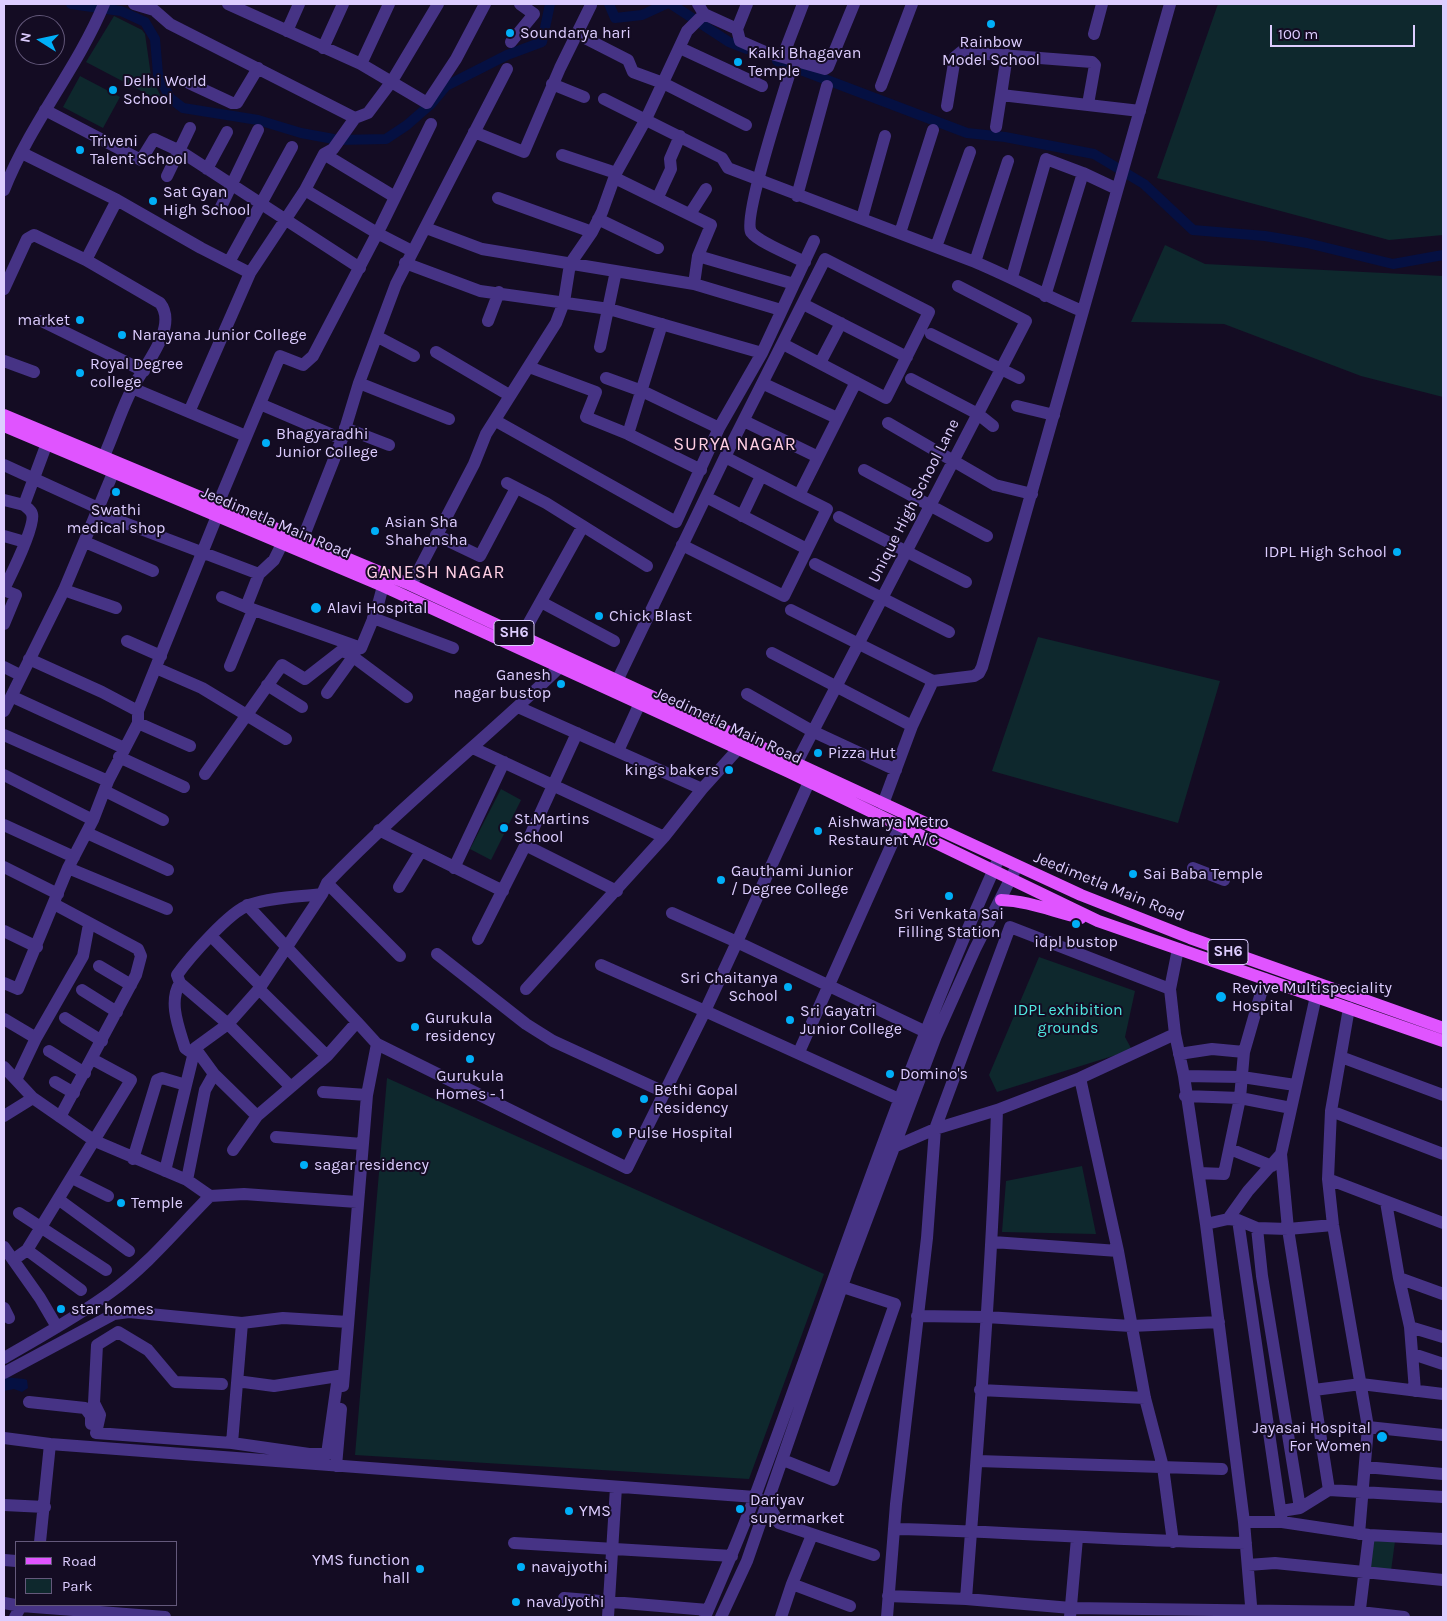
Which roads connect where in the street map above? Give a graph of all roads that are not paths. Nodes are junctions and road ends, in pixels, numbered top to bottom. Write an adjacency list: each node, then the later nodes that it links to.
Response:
1 (104, 4): 44 (street)
2 (134, 4): 29 (street)
3 (228, 4): 17 (street)
4 (299, 4): 20 (street)
5 (343, 4): 24 (street)
6 (389, 4): 28 (street)
7 (438, 4): 32 (street)
8 (485, 4): 32 (street)
9 (520, 4): 23 (street)
10 (591, 4): 21 (street)
11 (747, 4): 19 (street)
12 (802, 4): 27 (street)
13 (854, 4): 27 (street)
14 (912, 4): 38 (street)
15 (1102, 4): 22 (street)
16 (1170, 4): 45 (street)
17 (252, 9): 20 (street)
18 (701, 9): 19 (street); 25 (street)
19 (737, 29): 27 (street)
20 (287, 31): 24 (street)
21 (577, 34): 34 (street); 35 (street)
22 (1094, 34)
23 (511, 42)
24 (323, 48): 28 (street)
25 (680, 48): 34 (street); 36 (street)
26 (1007, 55): 39 (street); 42 (street); 43 (street)
27 (784, 56)
28 (361, 64): 32 (street)
29 (258, 68): 33 (street); 46 (street)
30 (507, 69): 55 (street)
31 (790, 72): 69 (street)
32 (392, 81): 46 (street)
33 (189, 83)
34 (663, 83): 47 (street); 49 (street)
35 (552, 84): 40 (street); 55 (street)
36 (762, 86)
37 (827, 86): 75 (street)
38 (881, 86)
39 (1001, 95): 42 (street); 50 (street)
40 (584, 97)
41 (604, 99): 47 (street)
42 (1088, 104): 45 (street)
43 (947, 106)
44 (45, 110): 59 (street); 62 (street)
45 (1140, 111): 72 (street)
46 (355, 118): 60 (street)
47 (646, 119): 56 (street); 68 (street)
48 (431, 124): 76 (street)
49 (746, 125)
50 (996, 127)
51 (190, 128): 59 (street)
52 (258, 130): 70 (street)
53 (934, 130): 89 (street)
54 (227, 132): 65 (street)
55 (474, 132): 86 (street)
56 (680, 136): 69 (street); 77 (street)
57 (885, 136): 83 (street)
58 (292, 147): 80 (street)
59 (180, 151): 65 (street); 67 (street)
60 (329, 152): 74 (street); 76 (street)
61 (970, 152): 91 (street)
62 (22, 153): 73 (street); 79 (street)
63 (562, 155): 68 (street)
64 (1008, 161): 98 (street)
65 (207, 169): 70 (street)
66 (1083, 173): 72 (street); 104 (street); 110 (street)
67 (167, 176)
68 (616, 176): 77 (street); 84 (street)
69 (758, 180): 75 (street); 97 (street)
70 (232, 186): 80 (street); 81 (street)
71 (706, 189): 82 (street)
72 (1117, 189): 115 (street)
73 (4, 190)
74 (305, 190): 85 (street); 88 (street)
75 (797, 196): 83 (street)
76 (396, 197): 88 (street)
77 (658, 197): 82 (street)
78 (498, 198): 87 (street)
79 (118, 200): 95 (street); 96 (street)
80 (261, 204): 85 (street); 96 (street)
81 (220, 209)
82 (690, 214): 94 (street)
83 (862, 218): 89 (street)
84 (598, 219): 87 (street); 92 (street)
85 (286, 220): 101 (street); 103 (street)
86 (426, 228): 93 (street); 100 (street)
87 (592, 232): 100 (street)
88 (376, 233): 93 (street); 101 (street)
89 (900, 233): 91 (street)
90 (814, 241): 97 (street)
91 (936, 247): 98 (street)
92 (658, 248)
93 (412, 251): 99 (street)
94 (698, 256): 105 (street); 106 (street)
95 (86, 260): 108 (street); 132 (street)
96 (229, 262): 103 (street)
97 (805, 262): 106 (street)
98 (974, 262): 104 (street)
99 (406, 263): 109 (street); 121 (street)
100 (570, 264): 102 (street); 111 (street)
101 (360, 268): 143 (street)
102 (616, 271): 105 (street); 113 (street)
103 (250, 273): 145 (street)
104 (1012, 277): 110 (street)
105 (694, 284): 114 (street)
106 (794, 284): 114 (street)
107 (958, 286): 131 (street, Unique High School Lane)
108 (4, 289)
109 (498, 292): 111 (street); 117 (street)
110 (1045, 296): 115 (street)
111 (564, 302): 113 (street); 130 (street)
112 (803, 304): 118 (street); 122 (street); 127 (street)
113 (609, 309): 119 (street); 123 (street)
114 (781, 310): 125 (street)
115 (1082, 312): 148 (street)
116 (42, 321): 132 (street)
117 (488, 321)
118 (840, 323): 127 (street); 129 (street)
119 (662, 324): 125 (street); 141 (street)
120 (931, 334): 131 (street)
121 (378, 337): 126 (street); 138 (street)
122 (783, 344): 129 (street); 139 (street)
123 (600, 347)
124 (436, 352): 142 (street)
125 (762, 353): 156 (street)
126 (414, 356)
127 (907, 357): 137 (street)
128 (4, 361): 133 (street)
129 (820, 363): 137 (street)
130 (529, 366): 142 (street); 158 (street)
131 (1002, 368): 135 (street); 146 (street, Unique High School Lane)
132 (144, 371): 140 (street)
133 (34, 372)
134 (606, 378): 141 (street)
135 (1018, 378)
136 (911, 379): 146 (street)
137 (856, 382): 149 (street)
138 (359, 383): 150 (street); 157 (street)
139 (764, 384): 149 (street); 152 (street)
140 (132, 388): 145 (street); 162 (street)
141 (642, 391): 156 (street); 158 (street)
142 (509, 395): 151 (street)
143 (260, 404): 157 (street); 159 (street)
144 (1018, 406): 148 (street)
145 (189, 412): 159 (street)
146 (978, 414): 155 (street); 165 (street, Unique High School Lane)
147 (4, 415): 162 (main road, Jeedimetla Main Road / SH6)
148 (1054, 416): 172 (street)
149 (837, 418): 164 (street)
150 (449, 419)
151 (496, 421): 167 (street); 183 (street)
152 (744, 421): 163 (street); 164 (street)
153 (888, 423): 165 (street)
154 (4, 426): 160 (main road, Jeedimetla Main Road / SH6)
155 (993, 426)
156 (719, 428): 167 (street)
157 (344, 433): 161 (street); 186 (street)
158 (628, 434): 167 (street)
159 (246, 436): 179 (street)
160 (47, 443): 169 (main road, Jeedimetla Main Road / SH6); 171 (street)
161 (389, 445)
162 (104, 456): 179 (main road, Jeedimetla Main Road / SH6)
163 (725, 457): 170 (street); 174 (street)
164 (818, 457): 173 (street)
165 (955, 460): 172 (street); 177 (street, Unique High School Lane)
166 (4, 465): 171 (street)
167 (701, 470)
168 (864, 470): 177 (street)
169 (113, 473): 178 (street); 179 (main road, Jeedimetla Main Road / SH6)
170 (761, 476): 173 (street); 180 (street)
171 (34, 480): 176 (street); 178 (street)
172 (1032, 494): 225 (street)
173 (799, 495): 191 (street)
174 (706, 497): 180 (street); 190 (street)
175 (4, 500): 176 (street)
176 (24, 505): 187 (street)
177 (930, 507): 185 (street); 192 (street, Unique High School Lane)
178 (97, 510): 188 (street); 193 (street)
179 (218, 510): 186 (main road, Jeedimetla Main Road / SH6); 189 (main road, Jeedimetla Main Road / SH6); 193 (street)
180 (742, 516): 191 (street)
181 (839, 517): 192 (street)
182 (583, 526): 183 (street); 195 (street); 204 (street)
183 (436, 535): 199 (street)
184 (4, 536): 187 (street)
185 (987, 536)
186 (303, 538): 199 (main road, Jeedimetla Main Road / SH6)
187 (25, 542): 209 (street)
188 (85, 542): 196 (street); 201 (street)
189 (282, 544): 197 (street); 200 (main road, Jeedimetla Main Road / SH6)
190 (682, 545): 191 (street); 224 (street)
191 (807, 549)
192 (906, 552): 198 (street); 203 (street, Unique High School Lane)
193 (203, 553): 197 (street); 219 (street)
194 (815, 564): 203 (street)
195 (647, 566)
196 (153, 571)
197 (259, 574): 206 (street)
198 (966, 582)
199 (411, 585): 211 (main road, Jeedimetla Main Road / SH6)
200 (383, 586): 208 (street); 222 (main road, Jeedimetla Main Road / SH6)
201 (64, 590): 205 (street); 218 (street)
202 (222, 597): 206 (street)
203 (883, 598): 210 (street); 214 (street, Unique High School Lane)
204 (541, 602): 211 (street); 213 (street)
205 (116, 608)
206 (250, 608): 216 (street); 220 (street)
207 (792, 610): 214 (street)
208 (373, 618): 215 (street); 216 (street)
209 (4, 624)
210 (949, 632)
211 (521, 637): 224 (main road, Jeedimetla Main Road / SH6)
212 (127, 641): 219 (street)
213 (614, 641)
214 (860, 644): 225 (street); 227 (street, Unique High School Lane)
215 (453, 648)
216 (354, 652): 226 (street); 228 (street); 231 (street)
217 (772, 653): 227 (street)
218 (29, 659): 223 (street); 238 (street)
219 (158, 662): 237 (street); 238 (street)
220 (230, 666)
221 (4, 667): 223 (street)
222 (559, 668): 232 (main road, Jeedimetla Main Road / SH6); 234 (street)
223 (20, 675): 230 (street)
224 (617, 681): 235 (main road, Jeedimetla Main Road / SH6)
225 (933, 681): 239 (street)
226 (267, 685): 233 (street); 237 (street)
227 (836, 687): 239 (street); 240 (street, Unique High School Lane)
228 (327, 693)
229 (747, 694): 240 (street)
230 (13, 697): 236 (street); 248 (street)
231 (407, 697)
232 (640, 704): 235 (main road, Jeedimetla Main Road / SH6); 247 (street)
233 (302, 707)
234 (518, 707): 241 (street); 245 (street)
235 (667, 709): 246 (main road, Jeedimetla Main Road / SH6); 250 (main road, Jeedimetla Main Road / SH6)
236 (4, 711)
237 (247, 713): 243 (street); 252 (street)
238 (138, 717): 244 (street); 248 (street)
239 (912, 726): 251 (street)
240 (812, 731): 250 (street, Unique High School Lane); 251 (street)
241 (577, 733): 247 (street); 255 (street)
242 (4, 735): 256 (street)
243 (286, 739)
244 (190, 746)
245 (473, 748): 249 (street); 264 (street)
246 (739, 748): 254 (main road, Jeedimetla Main Road / SH6); 258 (street)
247 (618, 750): 258 (street)
248 (122, 752): 256 (street); 257 (street)
249 (504, 762): 255 (street); 273 (street)
250 (796, 764): 259 (main road, Jeedimetla Main Road / SH6)
251 (896, 770): 259 (street)
252 (205, 774)
253 (4, 775): 260 (street)
254 (809, 782): 263 (main road, Jeedimetla Main Road / SH6); 293 (street)
255 (553, 785): 266 (street); 267 (street)
256 (106, 786): 260 (street); 261 (street)
257 (184, 788)
258 (702, 789): 266 (street)
259 (883, 804): 269 (main road, Jeedimetla Main Road / SH6)
260 (93, 820): 265 (street)
261 (162, 820)
262 (4, 825): 270 (street)
263 (900, 826): 276 (main road, Jeedimetla Main Road / SH6); 305 (street)
264 (379, 830): 268 (street); 280 (street)
265 (87, 833): 270 (street); 275 (street)
266 (664, 837): 282 (street)
267 (525, 845): 281 (street); 282 (street)
268 (422, 851): 273 (street); 279 (street)
269 (999, 858): 271 (main road, Jeedimetla Main Road / SH6); 276 (street)
270 (71, 863): 283 (street); 286 (street)
271 (1017, 866): 277 (street); 318 (main road, Jeedimetla Main Road / SH6)
272 (4, 867): 283 (street)
273 (454, 868): 281 (street)
274 (1193, 868): 278 (street)
275 (168, 870)
276 (993, 872): 277 (main road, Jeedimetla Main Road / SH6); 319 (street)
277 (1011, 880): 284 (street); 288 (main road, Jeedimetla Main Road / SH6)
278 (1224, 880)
279 (399, 887)
280 (325, 889): 285 (street); 295 (street); 298 (street)
281 (503, 891): 292 (street)
282 (617, 891): 307 (street)
283 (56, 899): 289 (street); 294 (street)
284 (1001, 900): 288 (main road); 363 (street)
285 (247, 905): 291 (street); 295 (street)
286 (167, 909)
287 (672, 913): 293 (street)
288 (1098, 921): 296 (main road, Jeedimetla Main Road / SH6)
289 (89, 924): 304 (street); 321 (street)
290 (4, 931): 294 (street)
291 (211, 936): 303 (street); 306 (street)
292 (478, 939)
293 (737, 942): 305 (street); 312 (street)
294 (37, 947): 302 (street)
295 (288, 947): 306 (street); 316 (street)
296 (1178, 949): 301 (main road, Jeedimetla Main Road / SH6); 308 (street)
297 (437, 954): 345 (street)
298 (400, 956)
299 (601, 965): 312 (street)
300 (99, 966): 304 (street)
301 (1265, 979): 310 (main road, Jeedimetla Main Road / SH6); 328 (street)
302 (4, 983)
303 (180, 983): 317 (street); 325 (street)
304 (131, 984): 313 (street)
305 (830, 987): 319 (street); 327 (street)
306 (260, 988): 317 (street); 330 (street)
307 (526, 989)
308 (1170, 989): 320 (street); 359 (street)
309 (82, 990): 313 (street)
310 (1316, 996): 311 (main road, Jeedimetla Main Road / SH6); 342 (street)
311 (1350, 1008): 323 (main road, Jeedimetla Main Road / SH6); 331 (street)
312 (705, 1011): 327 (street); 345 (street)
313 (117, 1012): 322 (street)
314 (4, 1018): 321 (street)
315 (65, 1018): 322 (street)
316 (357, 1022): 324 (street); 330 (street)
317 (228, 1024): 325 (street); 343 (street)
318 (1443, 1028)
319 (926, 1032): 352 (street)
320 (1175, 1034): 329 (street); 339 (street)
321 (36, 1038): 338 (street)
322 (102, 1041): 332 (street)
323 (1443, 1041)
324 (377, 1044): 345 (street); 347 (street)
325 (194, 1050): 335 (street); 341 (street)
326 (49, 1051): 334 (street)
327 (799, 1052): 352 (street)
328 (1244, 1052): 329 (street); 337 (street)
329 (1178, 1054): 336 (street)
330 (327, 1056): 343 (street)
331 (1341, 1057): 348 (street); 355 (street)
332 (92, 1059): 334 (street); 361 (street)
333 (4, 1066): 338 (street)
334 (85, 1073): 346 (street)
335 (214, 1074): 357 (street); 374 (street)
336 (1184, 1076): 337 (street); 349 (street)
337 (1242, 1077): 342 (street); 351 (street)
338 (17, 1078): 350 (street)
339 (1080, 1078): 354 (street); 392 (street)
340 (55, 1082): 346 (street)
341 (186, 1085): 368 (street); 370 (street)
342 (1295, 1085): 353 (street)
343 (291, 1086): 357 (street)
344 (323, 1092): 347 (street)
345 (664, 1092)
346 (74, 1093): 358 (street)
347 (367, 1095): 362 (street)
348 (1443, 1095)
349 (1185, 1096): 351 (street); 371 (street)
350 (33, 1098): 356 (street); 358 (street)
351 (1240, 1098): 353 (street); 364 (street)
352 (901, 1100): 437 (street)
353 (1291, 1108): 366 (street)
354 (998, 1110): 359 (street); 388 (street)
355 (1331, 1111): 367 (street); 373 (street)
356 (4, 1116)
357 (257, 1116): 365 (street)
358 (60, 1117): 361 (street)
359 (935, 1129): 363 (street); 399 (street)
360 (276, 1138): 362 (street)
361 (95, 1141): 368 (street); 372 (street)
362 (362, 1144): 378 (street)
363 (896, 1146): 396 (street)
364 (1230, 1149): 369 (street); 371 (street)
365 (233, 1150)
366 (1281, 1154): 369 (street); 387 (street)
367 (1443, 1154)
368 (133, 1158): 370 (street)
369 (1272, 1166): 381 (street)
370 (165, 1171): 374 (street)
371 (1199, 1173): 383 (street)
372 (72, 1178): 375 (street); 377 (street)
373 (1328, 1179): 379 (street); 384 (street)
374 (186, 1180): 376 (street)
375 (108, 1196)
376 (210, 1196): 378 (street); 405 (street)
377 (58, 1200): 385 (street); 391 (street)
378 (357, 1202): 401 (street)
379 (1386, 1202): 382 (street); 395 (street)
380 (19, 1213): 385 (street)
381 (1233, 1220): 383 (street); 386 (street); 443 (street)
382 (1443, 1223)
383 (1206, 1224): 402 (street)
384 (1333, 1225): 387 (street); 414 (street)
385 (40, 1226): 390 (street); 394 (street)
386 (1257, 1228): 387 (street); 442 (street)
387 (1288, 1229): 416 (street)
388 (993, 1242): 392 (street); 400 (street)
389 (4, 1247): 393 (street)
390 (27, 1250): 393 (street); 397 (street)
391 (129, 1251)
392 (1118, 1251): 404 (street)
393 (13, 1260): 405 (street)
394 (106, 1270)
395 (1399, 1278): 398 (street); 406 (street)
396 (843, 1287): 427 (street); 427 (street)
397 (81, 1290)
398 (1443, 1294)
399 (917, 1316): 400 (street); 445 (street)
400 (986, 1317): 404 (street); 415 (street)
401 (348, 1322): 403 (street); 429 (street)
402 (1219, 1322): 404 (street); 444 (street)
403 (242, 1324): 411 (street); 412 (street)
404 (1131, 1326): 419 (street)
405 (57, 1327): 409 (street)
406 (1410, 1327): 407 (street); 408 (street)
407 (1443, 1337)
408 (1413, 1354): 410 (street); 417 (street)
409 (4, 1358)
410 (1443, 1364)
411 (4, 1373)
412 (237, 1383): 424 (street); 424 (street)
413 (222, 1384): 424 (street)
414 (1361, 1384): 416 (street); 417 (street); 421 (street)
415 (980, 1390): 419 (street); 428 (street)
416 (1314, 1390): 435 (street)
417 (1414, 1391): 418 (street)
418 (1443, 1394)
419 (1145, 1398): 430 (street)
420 (29, 1402): 426 (street)
421 (1368, 1426): 422 (street); 431 (street)
422 (1443, 1435)
423 (4, 1438): 425 (street)
424 (232, 1443)
425 (50, 1444): 426 (street); 441 (street)
426 (89, 1447): 429 (street)
427 (783, 1460): 440 (street)
428 (978, 1461): 430 (street); 446 (street)
429 (336, 1466): 434 (street)
430 (1163, 1467): 432 (street); 452 (street)
431 (1365, 1467): 433 (street); 436 (street)
432 (1222, 1469)
433 (1443, 1474)
434 (616, 1487): 437 (street); 455 (street)
435 (1329, 1490): 436 (street); 442 (street)
436 (1364, 1490): 438 (street); 447 (street)
437 (755, 1497): 440 (street); 457 (street)
438 (1443, 1497)
439 (4, 1504): 441 (street)
440 (768, 1504): 448 (street); 477 (street)
441 (45, 1507): 451 (street)
442 (1300, 1508): 443 (street)
443 (1282, 1517): 444 (street); 447 (street)
444 (1244, 1522): 454 (street)
445 (894, 1529): 446 (street); 462 (street)
446 (971, 1530): 449 (street); 464 (street)
447 (1364, 1534): 450 (street); 459 (street)
448 (812, 1535): 456 (street); 461 (street)
449 (1077, 1538): 452 (street); 468 (street)
450 (1443, 1539)
451 (40, 1541)
452 (1173, 1542): 454 (street)
453 (514, 1543): 455 (street)
454 (1246, 1543): 458 (street)
455 (611, 1549): 457 (street); 465 (street)
456 (874, 1555)
457 (732, 1556): 470 (street)
458 (1248, 1565): 459 (street); 472 (street)
459 (1363, 1571): 460 (street); 473 (street)
460 (1443, 1580)
461 (792, 1584): 467 (street); 478 (street)
462 (888, 1596): 464 (street); 479 (street)
463 (564, 1598): 465 (street)
464 (966, 1599): 468 (street)
465 (609, 1600): 470 (street); 476 (street)
466 (21, 1606): 469 (street); 474 (street)
467 (850, 1606)
468 (1071, 1613): 471 (street)
469 (92, 1614): 475 (street)
470 (706, 1614)
471 (1134, 1614): 472 (street)
472 (1252, 1614): 473 (street)
473 (1360, 1615): 480 (street)
474 (14, 1617)
475 (165, 1617)
476 (608, 1617)
477 (721, 1617)
478 (781, 1617)
479 (886, 1617)
480 (1404, 1617)

